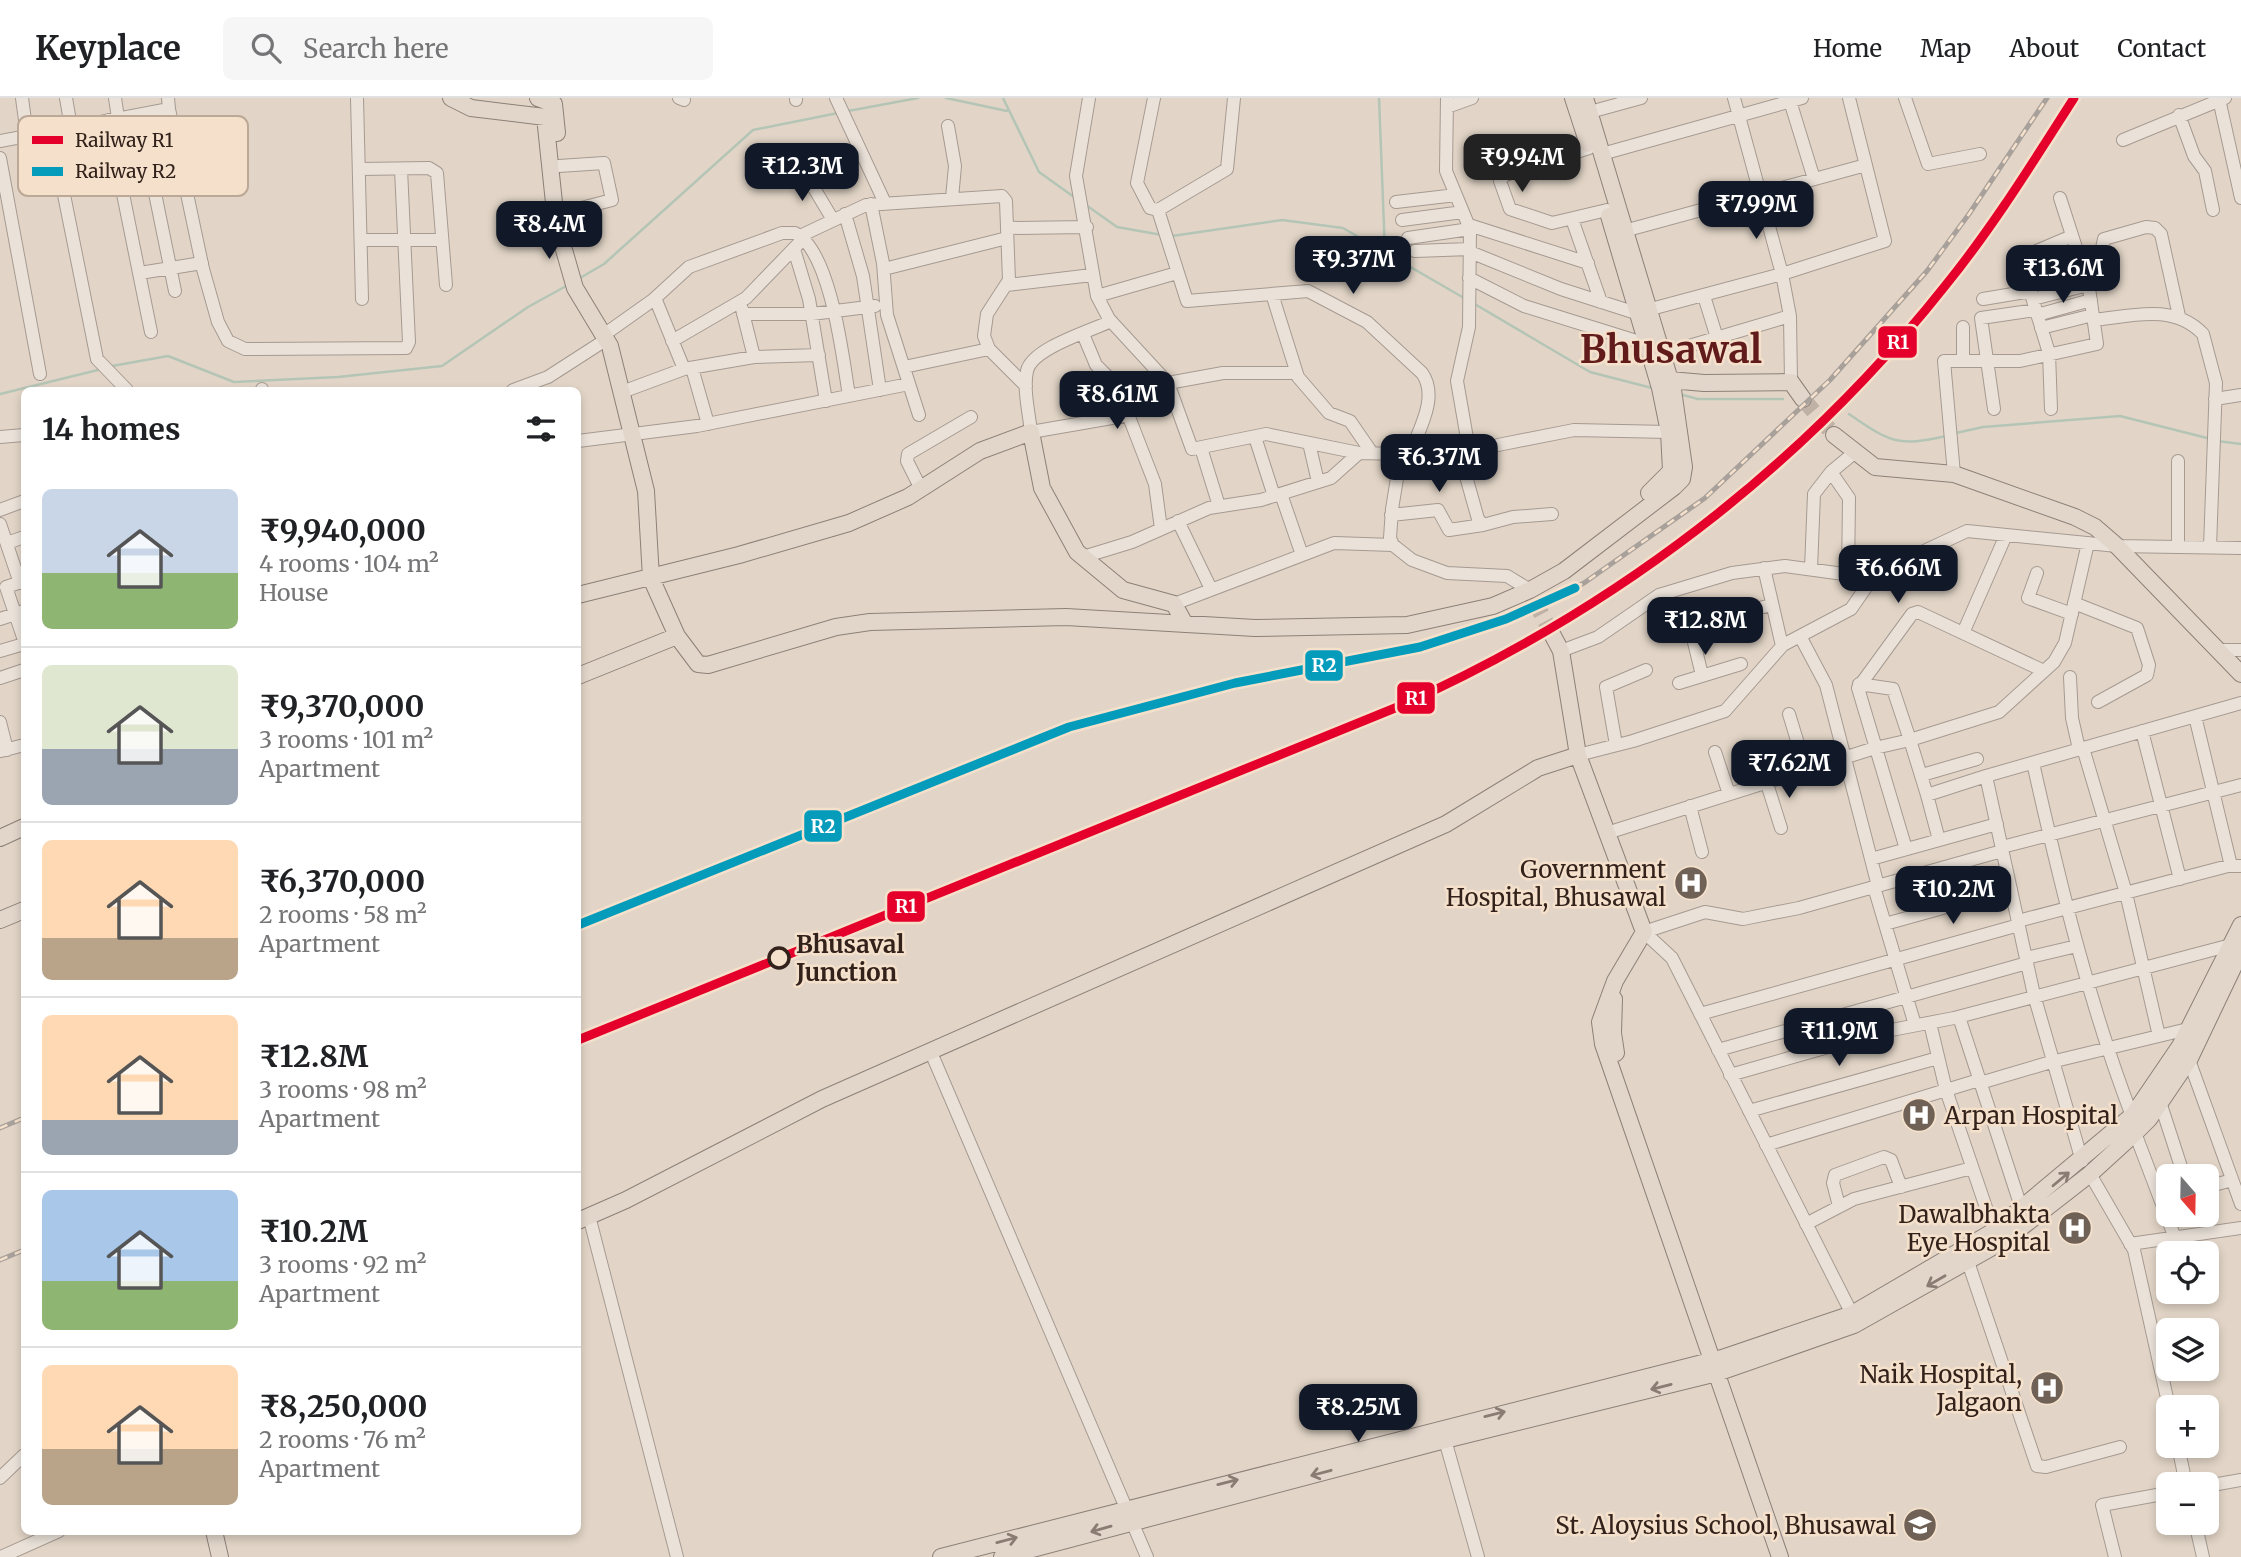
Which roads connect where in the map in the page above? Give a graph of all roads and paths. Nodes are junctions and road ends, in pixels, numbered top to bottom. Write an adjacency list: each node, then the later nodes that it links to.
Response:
1 (22, 98): 26 (street)
2 (66, 98): 27 (street)
3 (115, 98): 28 (street)
4 (357, 98): 42 (street)
5 (452, 98): 20 (main road)
6 (538, 98): 23 (main road)
7 (1089, 98): 67 (street)
8 (1154, 98): 63 (street)
9 (1234, 98): 63 (street)
10 (1472, 98): 18 (street)
11 (1573, 98): 35 (main road)
12 (1641, 98): 22 (street)
13 (1734, 98): 30 (street)
14 (1849, 98): 39 (street)
15 (1905, 98): 36 (street)
16 (2222, 99): 25 (street); 37 (street)
17 (1796, 100): 30 (street); 44 (street)
18 (1447, 103): 47 (street)
19 (169, 104): 24 (street)
20 (479, 104): 23 (main road)
21 (838, 104): 56 (street)
22 (1587, 105): 35 (main road)
23 (551, 107): 40 (main road); 45 (main road)
24 (139, 115): 29 (street)
25 (2179, 115): 33 (street); 59 (street)
26 (24, 116)
27 (69, 116)
28 (113, 116)
29 (132, 116)
30 (1739, 116): 35 (street); 46 (street)
31 (948, 126): 52 (street)
32 (18, 137): 34 (street)
33 (2123, 140)
34 (0, 141)
35 (1596, 151): 58 (main road); 64 (street); 69 (main road)
36 (1980, 154)
37 (2236, 155): 54 (street)
38 (0, 158): 132 (street)
39 (1866, 165): 44 (street); 87 (street)
40 (559, 166): 45 (main road); 61 (street)
41 (802, 168): 65 (street)
42 (359, 169): 43 (street); 74 (street)
43 (401, 169): 75 (street); 76 (street)
44 (1814, 179): 46 (street)
45 (557, 192): 61 (main road); 72 (main road)
46 (1760, 194): 69 (street); 87 (street)
47 (1456, 195): 55 (street); 60 (street)
48 (65, 196): 138 (street)
49 (126, 196): 85 (street)
50 (156, 196): 83 (street)
51 (188, 196): 81 (street)
52 (952, 198): 56 (street); 70 (street)
53 (2060, 198): 71 (street)
54 (2241, 198)
55 (1396, 202)
56 (885, 203): 57 (street)
57 (871, 204): 62 (street); 84 (street)
58 (1607, 210): 64 (street); 108 (main road)
59 (2213, 210)
60 (1463, 212): 66 (street); 68 (street)
61 (562, 213): 72 (main road)
62 (845, 214): 65 (street); 105 (street)
63 (1160, 216): 86 (street)
64 (1572, 219): 82 (street)
65 (833, 220): 77 (street)
66 (1402, 220)
67 (1087, 227): 70 (street); 89 (street)
68 (1469, 227): 73 (street); 79 (street); 82 (street)
69 (1624, 231): 108 (main road)
70 (1007, 233): 84 (street); 93 (street)
71 (2072, 236): 80 (street); 88 (street)
72 (562, 238): 118 (main road)
73 (1408, 238)
74 (361, 240): 76 (street); 99 (street)
75 (442, 240): 76 (street); 92 (street)
76 (404, 241): 81 (street)
77 (799, 241): 98 (street); 106 (street); 107 (street); 109 (street)
78 (1415, 251): 79 (street)
79 (1470, 251): 90 (street); 102 (street)
80 (2078, 256): 88 (street); 91 (street)
81 (202, 263): 83 (street)
82 (1588, 263): 102 (street)
83 (171, 268): 85 (street); 94 (street)
84 (884, 269): 103 (street)
85 (139, 273): 116 (street)
86 (1177, 273): 95 (street); 96 (street)
87 (1782, 274): 97 (street); 110 (street)
88 (2025, 274): 104 (street)
89 (1092, 275): 93 (street); 96 (street)
90 (1469, 280): 121 (street); 167 (street)
91 (2087, 281): 101 (street); 104 (street); 111 (street)
92 (446, 285)
93 (1007, 285): 122 (street)
94 (175, 291)
95 (1272, 294): 131 (street); 166 (street)
96 (1097, 296): 113 (street)
97 (1704, 296): 108 (street); 119 (street)
98 (654, 298): 118 (street); 120 (street)
99 (362, 299)
100 (1983, 299): 104 (street)
101 (2091, 300): 104 (street); 112 (street)
102 (1601, 302): 108 (street)
103 (886, 303): 105 (street); 129 (street)
104 (2034, 304): 115 (street); 128 (street)
105 (867, 307): 107 (street); 140 (street)
106 (742, 308): 109 (street); 120 (street); 126 (street)
107 (835, 312): 109 (street); 143 (street)
108 (1642, 312): 121 (main road); 124 (main road)
109 (812, 314): 125 (street)
110 (1790, 316): 119 (street); 133 (street)
111 (2179, 316): 112 (street); 145 (street)
112 (2093, 317): 115 (street); 123 (street)
113 (1111, 321): 117 (street); 134 (street)
114 (1963, 327): 127 (street)
115 (2041, 328): 123 (street)
116 (151, 332)
117 (1083, 334): 136 (street); 150 (street)
118 (606, 337): 139 (street); 141 (main road)
119 (1717, 338): 124 (street)
120 (672, 341): 130 (street)
121 (1646, 344): 137 (main road)
122 (989, 349): 129 (street); 136 (street)
123 (2049, 353): 128 (street); 147 (street)
124 (1662, 354): 137 (main road)
125 (819, 355): 126 (street); 146 (street)
126 (754, 357): 130 (street)
127 (1963, 360): 128 (street); 170 (street)
128 (1987, 360): 148 (street)
129 (904, 367): 135 (street)
130 (688, 369): 141 (street); 153 (street)
131 (1296, 373): 134 (street); 164 (street)
132 (40, 374)
133 (1791, 382): 137 (main road); 144 (main road)
134 (1168, 383): 163 (street)
135 (909, 384): 140 (street); 149 (street)
136 (1026, 386): 154 (street)
137 (1668, 386): 152 (main road)
138 (124, 387)
139 (521, 387)
140 (880, 390): 143 (street)
141 (622, 392): 158 (main road)
142 (2241, 395): 145 (street)
143 (849, 396): 146 (street)
144 (1803, 400)
145 (2215, 400): 190 (street)
146 (826, 401): 153 (street)
147 (2051, 409)
148 (1994, 410)
149 (919, 415)
150 (1129, 415): 154 (street); 182 (street)
151 (971, 417): 172 (street)
152 (1672, 422): 162 (street); 204 (main road)
153 (708, 424): 158 (street)
154 (1031, 432): 172 (main road); 193 (main road)
155 (21, 435): 157 (street)
156 (1834, 435): 165 (main road)
157 (0, 437)
158 (633, 437): 160 (street); 198 (main road)
159 (1255, 437): 161 (street); 163 (street); 173 (street)
160 (581, 441)
161 (1309, 443): 164 (street); 171 (street)
162 (1498, 445)
163 (1201, 447): 175 (street)
164 (1366, 453): 166 (street); 171 (street)
165 (1854, 453): 169 (street); 170 (main road)
166 (1406, 454): 167 (street); 178 (street)
167 (1462, 458): 181 (street)
168 (2178, 461): 189 (street)
169 (1831, 472): 195 (street); 197 (street)
170 (1954, 474): 188 (main road)
171 (1318, 482): 173 (street)
172 (921, 489): 198 (main road)
173 (1277, 495): 175 (street); 192 (street)
174 (21, 502): 176 (street)
175 (1219, 506): 179 (street)
176 (0, 510)
177 (1552, 514): 181 (street)
178 (1391, 515): 181 (street); 187 (street)
179 (1178, 522): 182 (street); 203 (street)
180 (0, 524): 185 (street)
181 (1483, 524)
182 (1161, 529): 193 (street)
183 (2006, 535): 186 (street); 199 (street); 212 (street)
184 (21, 538): 185 (street)
185 (7, 543): 200 (street)
186 (2088, 543): 188 (street); 208 (street)
187 (1393, 545): 192 (street); 204 (street)
188 (2117, 546): 189 (street); 219 (main road)
189 (2178, 547): 190 (street)
190 (2210, 547): 191 (street)
191 (2241, 548)
192 (1302, 555): 203 (street)
193 (1083, 557): 206 (main road)
194 (1763, 568): 195 (street); 207 (street); 221 (street)
195 (1811, 569): 197 (street)
196 (2037, 573): 208 (street)
197 (1848, 575): 199 (street)
198 (651, 578): 205 (main road); 214 (main road)
199 (1873, 578): 215 (street)
200 (21, 579)
201 (21, 582): 202 (street)
202 (3, 588): 209 (street)
203 (1211, 589): 206 (street)
204 (1535, 592): 211 (main road)
205 (581, 594)
206 (1174, 604): 211 (main road)
207 (1771, 605): 218 (street); 226 (street)
208 (2073, 609): 225 (street); 233 (street)
209 (20, 612): 210 (street)
210 (0, 619)
211 (1185, 624): 214 (main road)
212 (1964, 633): 225 (street); 232 (street)
213 (1552, 634): 221 (main road)
214 (677, 636): 228 (main road)
215 (1800, 636): 218 (street); 248 (street)
216 (21, 643): 217 (street)
217 (1, 646)
218 (1782, 646): 240 (street)
219 (2218, 650): 220 (street); 227 (main road)
220 (2241, 650)
221 (1561, 651): 247 (main road)
222 (1741, 664): 226 (street)
223 (1646, 670): 240 (street)
224 (21, 671): 230 (street)
225 (2044, 671): 239 (street)
226 (1703, 674): 231 (street)
227 (2241, 674)
228 (581, 675)
229 (2070, 677): 243 (street)
230 (0, 678)
231 (1679, 683)
232 (1859, 684): 239 (street); 242 (street)
233 (2098, 702)
234 (2241, 703): 236 (street)
235 (1789, 713): 251 (street)
236 (2195, 716): 238 (street); 256 (street)
237 (0, 722): 244 (street)
238 (2142, 731): 243 (street); 259 (street)
239 (1910, 740): 242 (street); 252 (street)
240 (1616, 745): 247 (street)
241 (21, 746): 244 (street)
242 (1875, 748): 248 (street); 269 (street)
243 (2081, 749): 250 (street); 261 (street)
244 (4, 751)
245 (1715, 752): 257 (street)
246 (1757, 752): 254 (street)
247 (1578, 755): 265 (main road); 300 (main road)
248 (1843, 758): 251 (street); 272 (street)
249 (1977, 759): 252 (street)
250 (2033, 763): 253 (street); 266 (street)
251 (1805, 770): 254 (street)
252 (1922, 775): 258 (street)
253 (1986, 776): 258 (street); 262 (street)
254 (1765, 782): 257 (street); 264 (street)
255 (2241, 785): 256 (street)
256 (2213, 792): 259 (street); 273 (street)
257 (1729, 794): 260 (street)
258 (1927, 795): 268 (street)
259 (2162, 805): 261 (street); 274 (street)
260 (1690, 806): 265 (street); 271 (street)
261 (2106, 820): 266 (street); 277 (street)
262 (1997, 824): 268 (street); 270 (street)
263 (21, 828): 267 (main road)
264 (1781, 828)
265 (1607, 833): 284 (main road)
266 (2049, 834): 270 (street); 278 (street)
267 (0, 838)
268 (1939, 840): 269 (street)
269 (1906, 849): 272 (street)
270 (2002, 849): 275 (street); 276 (street)
271 (1702, 852)
272 (1871, 859): 275 (street)
273 (2236, 866): 274 (street)
274 (2180, 879): 277 (street)
275 (1876, 886): 282 (street); 284 (street)
276 (2011, 889): 281 (street); 282 (street)
277 (2126, 892): 278 (street); 289 (street)
278 (2067, 908): 281 (street); 285 (street)
279 (21, 911): 280 (main road)
280 (0, 920)
281 (2018, 923): 287 (street); 288 (street)
282 (1885, 925): 287 (street)
283 (2241, 925): 286 (main road)
284 (1644, 932): 293 (street); 330 (main road)
285 (2077, 946): 288 (street); 290 (street)
286 (2236, 948): 289 (street); 297 (main road); 303 (main road)
287 (1896, 960): 292 (street); 293 (street)
288 (2027, 960): 291 (street); 292 (street)
289 (2145, 967): 290 (street); 298 (street)
290 (2087, 982): 291 (street); 299 (street)
291 (2034, 995): 294 (street); 304 (street)
292 (1906, 998): 296 (street); 301 (street)
293 (1700, 1014): 301 (street)
294 (1959, 1017): 295 (street); 306 (street)
295 (1930, 1023): 296 (street); 302 (street)
296 (1915, 1025): 305 (street)
297 (2188, 1029): 298 (street); 310 (main road)
298 (2159, 1036): 299 (street)
299 (2106, 1049): 304 (street); 310 (street)
300 (930, 1050): 322 (main road); 340 (street)
301 (1718, 1050): 305 (street)
302 (1938, 1058): 307 (street); 309 (street)
303 (2189, 1060): 308 (main road); 316 (street)
304 (2051, 1062): 306 (street); 315 (street)
305 (1730, 1074): 309 (street)
306 (1980, 1082): 307 (street); 321 (street)
307 (1946, 1090): 312 (street); 314 (street)
308 (2160, 1102): 311 (main road); 313 (street)
309 (1749, 1111): 312 (street)
310 (2132, 1116): 315 (main road)
311 (2135, 1133): 315 (main road); 326 (street)
312 (1766, 1145): 323 (street)
313 (2180, 1164)
314 (1972, 1168): 318 (street); 325 (street)
315 (2086, 1168): 321 (main road, one-way to 315); 327 (street); 328 (main road)
316 (2232, 1180): 317 (street); 319 (street)
317 (2219, 1183)
318 (1901, 1187): 320 (street); 320 (street)
319 (2241, 1204)
320 (1839, 1206): 323 (street)
321 (2022, 1210): 325 (main road)
322 (583, 1219): 346 (street)
323 (1806, 1224): 329 (street)
324 (2241, 1228): 326 (street)
325 (1994, 1231): 329 (main road)
326 (2175, 1238): 327 (street)
327 (2130, 1244): 331 (street)
328 (1968, 1262): 330 (main road, one-way to 330); 334 (street)
329 (1852, 1314): 330 (main road)
330 (1720, 1365): 332 (main road); 351 (main road); 352 (main road)
331 (2166, 1395)
332 (1581, 1399): 333 (main road); 340 (main road, one-way to 332)
333 (1445, 1440): 340 (main road, one-way to 340); 350 (street)
334 (2120, 1447)
335 (21, 1458): 336 (street)
336 (0, 1478)
337 (2241, 1480): 338 (street)
338 (2219, 1484)
339 (2156, 1495): 353 (street)
340 (1129, 1514): 347 (main road, one-way to 340); 348 (main road, one-way to 348); 349 (street)
341 (49, 1535): 344 (street)
342 (215, 1535): 345 (main road)
343 (2198, 1535): 354 (street)
344 (1, 1557)
345 (220, 1557)
346 (677, 1557)
347 (941, 1557)
348 (1002, 1557)
349 (1147, 1557)
350 (1479, 1557)
351 (1780, 1557)
352 (1790, 1557)
353 (2115, 1557)
354 (2203, 1557)

